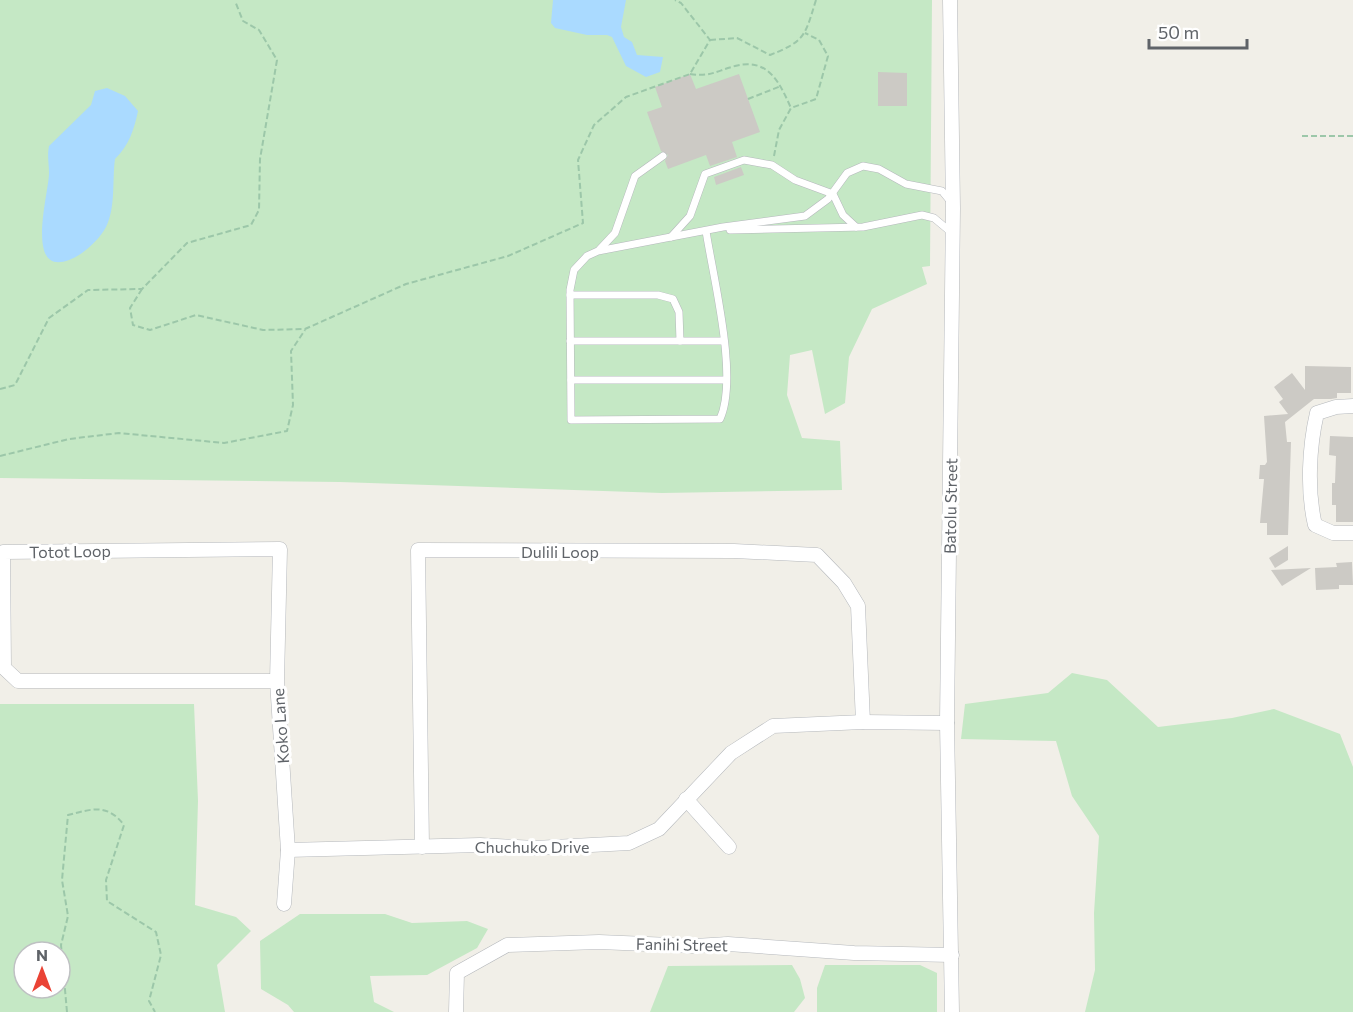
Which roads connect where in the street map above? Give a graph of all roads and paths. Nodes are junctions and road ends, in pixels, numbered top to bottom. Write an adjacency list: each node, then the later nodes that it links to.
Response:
1 (675, 0): 6 (path)
2 (816, 0): 5 (path)
3 (950, 0): 16 (street, Batolu Street)
4 (235, 1): 22 (path)
5 (805, 33): 6 (path); 10 (path)
6 (710, 40): 7 (path)
7 (690, 74): 8 (path); 24 (path)
8 (781, 86): 9 (path); 10 (path)
9 (748, 99)
10 (791, 108): 14 (path)
11 (1302, 136): 12 (path)
12 (1353, 136)
13 (663, 156): 21 (lane)
14 (772, 165): 15 (lane); 20 (lane)
15 (833, 194): 16 (lane); 17 (lane); 18 (lane)
16 (953, 204): 19 (street, Batolu Street)
17 (856, 228): 18 (lane); 19 (lane)
18 (702, 231): 20 (lane); 27 (lane)
19 (953, 233): 37 (street, Batolu Street)
20 (671, 237): 21 (lane)
21 (598, 251): 23 (lane)
22 (142, 289): 24 (path); 30 (path)
23 (570, 295): 25 (lane); 26 (lane)
24 (305, 330): 32 (path)
25 (570, 341): 26 (lane); 28 (lane)
26 (681, 341): 27 (lane)
27 (723, 341): 29 (lane)
28 (571, 380): 29 (lane); 29 (lane)
29 (726, 380)
30 (0, 389)
31 (1353, 406): 33 (street)
32 (0, 456)
33 (1353, 533)
34 (280, 549): 35 (street, Koko Lane); 35 (street, Totot Loop)
35 (277, 681): 41 (street, Koko Lane)
36 (862, 722): 37 (street, Chuchuko Drive); 38 (street, Chuchuko Drive); 39 (street, Dulili Loop)
37 (947, 723): 43 (street, Batolu Street)
38 (686, 799): 39 (street, Chuchuko Drive); 40 (street)
39 (422, 847): 41 (street, Chuchuko Drive)
40 (729, 847)
41 (288, 850): 42 (street, Koko Lane)
42 (284, 904)
43 (952, 955): 46 (street, Fanihi Street); 47 (street, Batolu Street)
44 (67, 1012): 45 (path)
45 (155, 1012)
46 (456, 1012)
47 (952, 1012)

